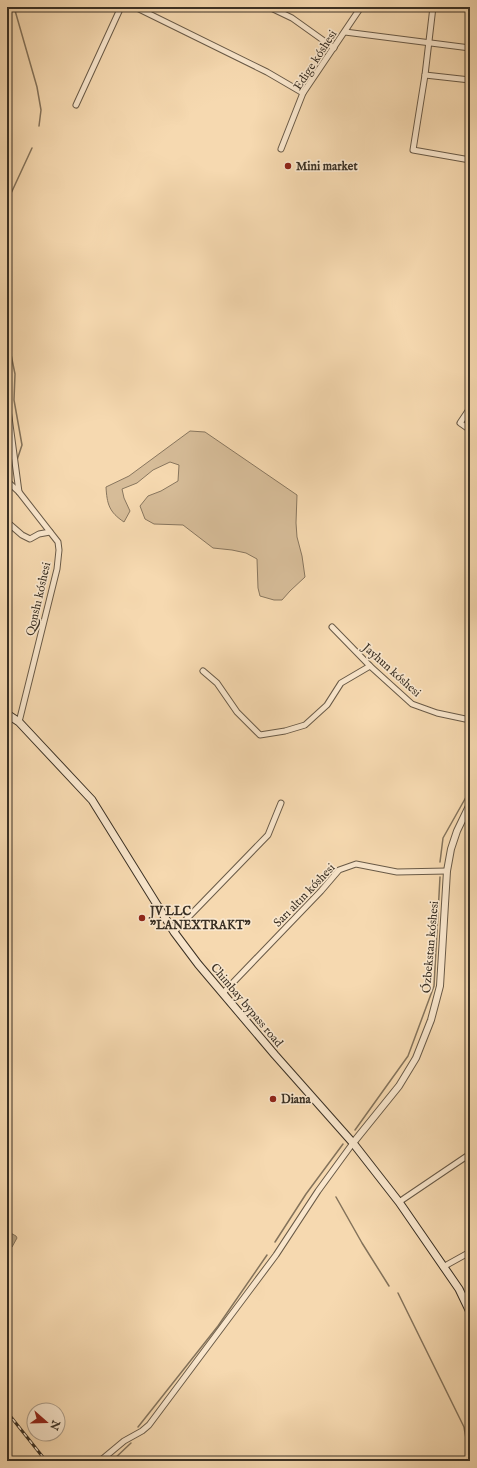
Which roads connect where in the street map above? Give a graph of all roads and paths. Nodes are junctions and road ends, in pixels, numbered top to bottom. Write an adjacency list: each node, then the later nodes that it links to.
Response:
1 (121, 7): 13 (street)
2 (135, 7): 12 (street)
3 (269, 7): 8 (street)
4 (361, 7): 6 (street, Edige kóshesi)
5 (433, 7): 7 (street)
6 (345, 32): 7 (street); 8 (street, Edige kóshesi)
7 (429, 44): 9 (street); 10 (street)
8 (334, 48): 12 (street, Edige kóshesi)
9 (470, 48)
10 (425, 75): 11 (street); 15 (street)
11 (470, 80)
12 (303, 93): 14 (street, Edige kóshesi)
13 (76, 105)
14 (281, 149)
15 (470, 160)
16 (7, 402): 20 (street)
17 (470, 408): 18 (street)
18 (470, 430)
19 (7, 481): 20 (street, Qonshı kóshesi)
20 (19, 492): 22 (street, Qonshı kóshesi)
21 (7, 522): 22 (street)
22 (50, 532): 28 (street, Qonshı kóshesi)
23 (332, 627): 24 (street, Jayhun kóshesi)
24 (370, 666): 25 (street); 27 (street, Jayhun kóshesi)
25 (203, 671)
26 (7, 714): 28 (main road, Chimbay bypass road)
27 (470, 720)
28 (19, 722): 32 (main road, Chimbay bypass road)
29 (281, 803): 32 (street)
30 (470, 804): 31 (street, Ózbekstan kóshesi)
31 (447, 871): 33 (street, Sarı altın kóshesi); 34 (street, Ózbekstan kóshesi)
32 (174, 932): 33 (main road, Chimbay bypass road)
33 (223, 993): 34 (main road, Chimbay bypass road)
34 (353, 1143): 36 (main road, Chimbay bypass road); 40 (street)
35 (470, 1154): 36 (street)
36 (399, 1202): 38 (main road, Chimbay bypass road)
37 (470, 1252): 38 (street)
38 (443, 1267): 39 (main road, Chimbay bypass road)
39 (470, 1312)
40 (100, 1461)

